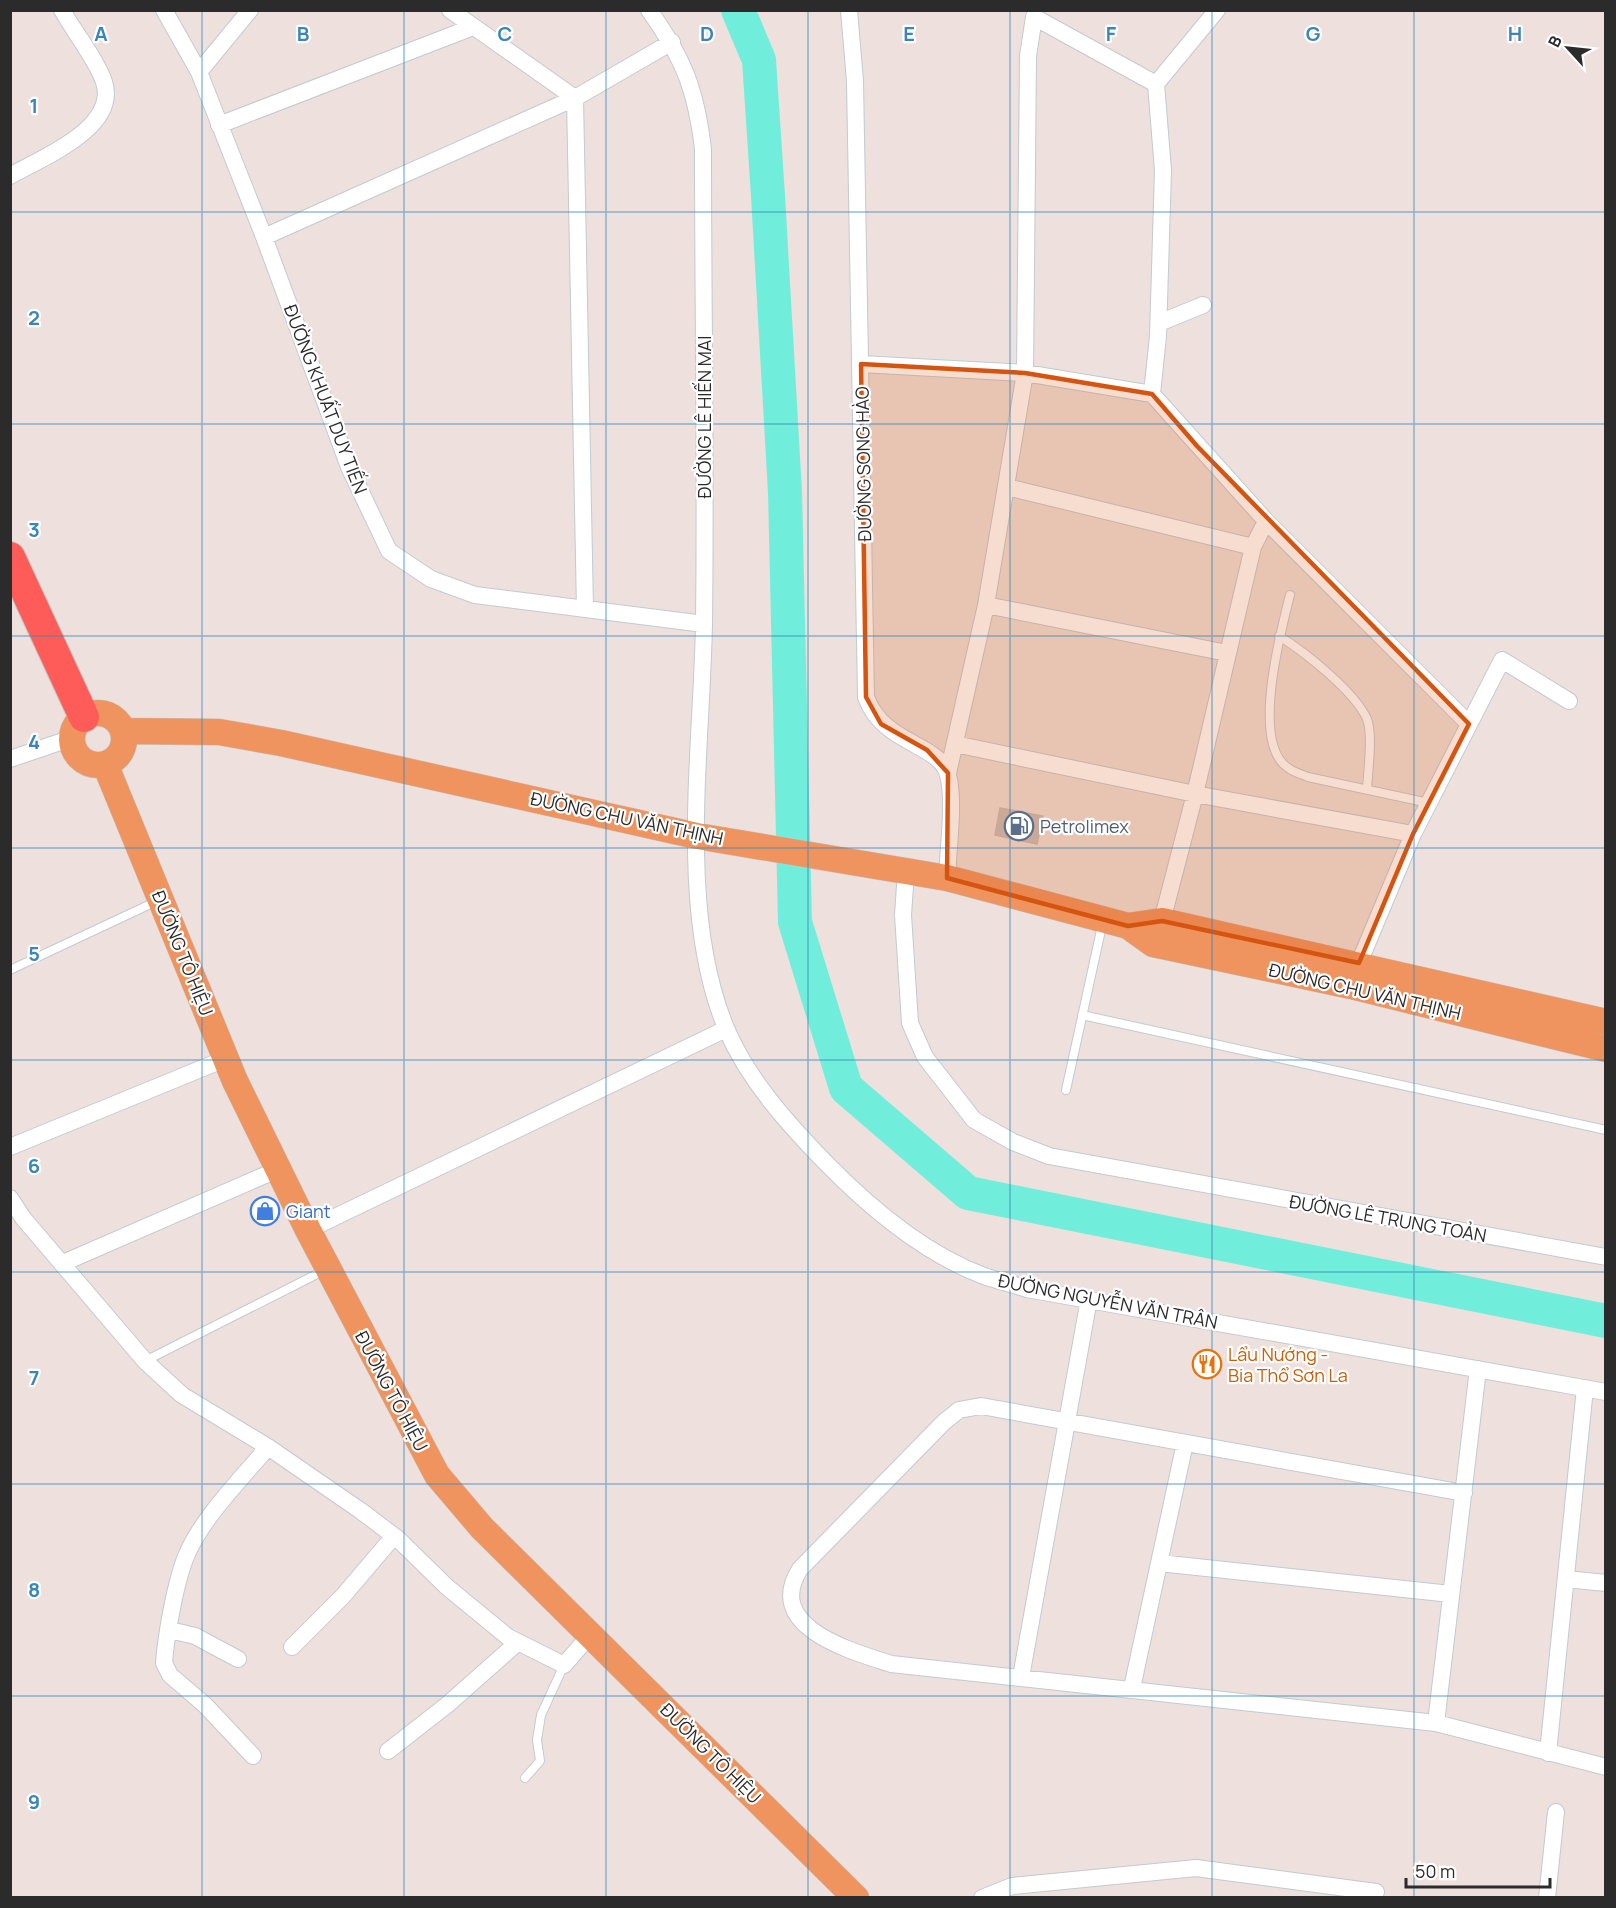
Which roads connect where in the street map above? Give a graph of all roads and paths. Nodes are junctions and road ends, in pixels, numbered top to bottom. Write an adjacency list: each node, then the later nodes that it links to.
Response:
1 (62, 10): 15 (street)
2 (164, 10): 11 (street, ĐƯỜNG KHUẤT DUY TIẾN)
3 (250, 10): 11 (street)
4 (450, 10): 9 (street)
5 (649, 10): 10 (street, ĐƯỜNG LÊ HIẾN MAI)
6 (849, 10): 19 (street, ĐƯỜNG SONG HÀO)
7 (1217, 10): 12 (street)
8 (1032, 14): 12 (street); 20 (street)
9 (473, 27): 13 (street); 14 (street)
10 (672, 42): 13 (street); 29 (street, ĐƯỜNG LÊ HIẾN MAI)
11 (199, 72): 14 (street, ĐƯỜNG KHUẤT DUY TIẾN)
12 (1156, 84): 18 (street)
13 (575, 98): 16 (street); 28 (street)
14 (219, 125): 16 (street, ĐƯỜNG KHUẤT DUY TIẾN)
15 (10, 176)
16 (264, 237): 28 (street, ĐƯỜNG KHUẤT DUY TIẾN)
17 (1203, 305): 18 (street)
18 (1159, 323): 21 (street)
19 (861, 364): 20 (street); 39 (street, ĐƯỜNG SONG HÀO)
20 (1025, 373): 21 (street); 22 (street)
21 (1152, 394): 23 (street)
22 (1007, 487): 24 (street); 27 (street)
23 (1266, 521): 24 (street); 33 (street)
24 (1253, 547): 31 (street)
25 (10, 557): 34 (highway)
26 (1290, 596): 30 (lane)
27 (986, 605): 31 (street); 36 (street)
28 (585, 609): 29 (street, ĐƯỜNG KHUẤT DUY TIẾN)
29 (704, 624): 44 (street, ĐƯỜNG LÊ HIẾN MAI)
30 (1279, 636): 40 (lane); 40 (lane)
31 (1227, 653): 41 (street)
32 (1569, 701): 33 (street)
33 (1469, 724): 42 (street)
34 (78, 727): 35 (main road); 37 (street); 38 (main road)
35 (124, 731): 38 (main road); 44 (main road, ĐƯỜNG CHU VĂN THỊNH)
36 (955, 744): 39 (street); 41 (street)
37 (10, 759)
38 (105, 764): 47 (main road, ĐƯỜNG TÔ HIỆU)
39 (948, 772): 46 (street)
40 (1367, 789): 42 (lane)
41 (1195, 794): 43 (street); 49 (street)
42 (1429, 803): 43 (street)
43 (1413, 834): 51 (street)
44 (707, 837): 45 (main road, ĐƯỜNG CHU VĂN THỊNH); 55 (street, ĐƯỜNG NGUYỄN VĂN TRÂN)
45 (906, 871): 46 (main road, ĐƯỜNG CHU VĂN THỊNH); 64 (street, ĐƯỜNG LÊ TRUNG TOẢN)
46 (947, 878): 48 (main road, ĐƯỜNG CHU VĂN THỊNH)
47 (162, 899): 52 (lane); 57 (main road, ĐƯỜNG TÔ HIỆU)
48 (1103, 920): 50 (main road, ĐƯỜNG CHU VĂN THỊNH); 53 (lane)
49 (1162, 921): 50 (main road, ĐƯỜNG CHU VĂN THỊNH); 51 (main road, ĐƯỜNG CHU VĂN THỊNH)
50 (1128, 926): 56 (main road, ĐƯỜNG CHU VĂN THỊNH)
51 (1359, 963): 54 (main road, ĐƯỜNG CHU VĂN THỊNH)
52 (10, 970)
53 (1082, 1015): 58 (lane); 59 (lane)
54 (1605, 1022)
55 (726, 1029): 63 (street); 67 (street, ĐƯỜNG NGUYỄN VĂN TRÂN)
56 (1605, 1049)
57 (225, 1059): 60 (street); 61 (main road, ĐƯỜNG TÔ HIỆU)
58 (1066, 1090)
59 (1605, 1130)
60 (10, 1147)
61 (279, 1169): 63 (main road, ĐƯỜNG TÔ HIỆU); 65 (street)
62 (10, 1198): 65 (street)
63 (308, 1230): 66 (main road, ĐƯỜNG TÔ HIỆU)
64 (1605, 1257)
65 (63, 1263): 68 (street)
66 (328, 1268): 68 (lane); 82 (main road, ĐƯỜNG TÔ HIỆU)
67 (1089, 1299): 69 (street, ĐƯỜNG NGUYỄN VĂN TRÂN); 72 (street)
68 (146, 1361): 74 (street)
69 (1478, 1369): 70 (street, ĐƯỜNG NGUYỄN VĂN TRÂN); 75 (street)
70 (1586, 1388): 71 (street, ĐƯỜNG NGUYỄN VĂN TRÂN); 78 (street)
71 (1605, 1392)
72 (1067, 1422): 73 (street); 87 (street); 87 (street)
73 (1185, 1443): 75 (street); 77 (street)
74 (268, 1447): 76 (street); 81 (street)
75 (1464, 1493): 80 (street)
76 (394, 1536): 83 (street); 84 (street)
77 (1159, 1563): 80 (street); 88 (street)
78 (1566, 1579): 79 (street); 91 (street)
79 (1605, 1583)
80 (1451, 1594): 89 (street)
81 (170, 1630): 85 (street); 92 (street)
82 (591, 1634): 86 (street); 97 (main road, ĐƯỜNG TÔ HIỆU)
83 (517, 1643): 86 (street); 90 (street)
84 (292, 1647)
85 (238, 1659)
86 (564, 1665): 94 (lane)
87 (1021, 1677): 88 (street)
88 (1132, 1688): 89 (street)
89 (1436, 1723): 91 (street)
90 (388, 1751)
91 (1548, 1753): 93 (street)
92 (253, 1756)
93 (1605, 1767)
94 (525, 1778)
95 (1556, 1812): 99 (street)
96 (1376, 1892): 98 (street)
97 (856, 1898)
98 (982, 1898)
99 (1547, 1898)

